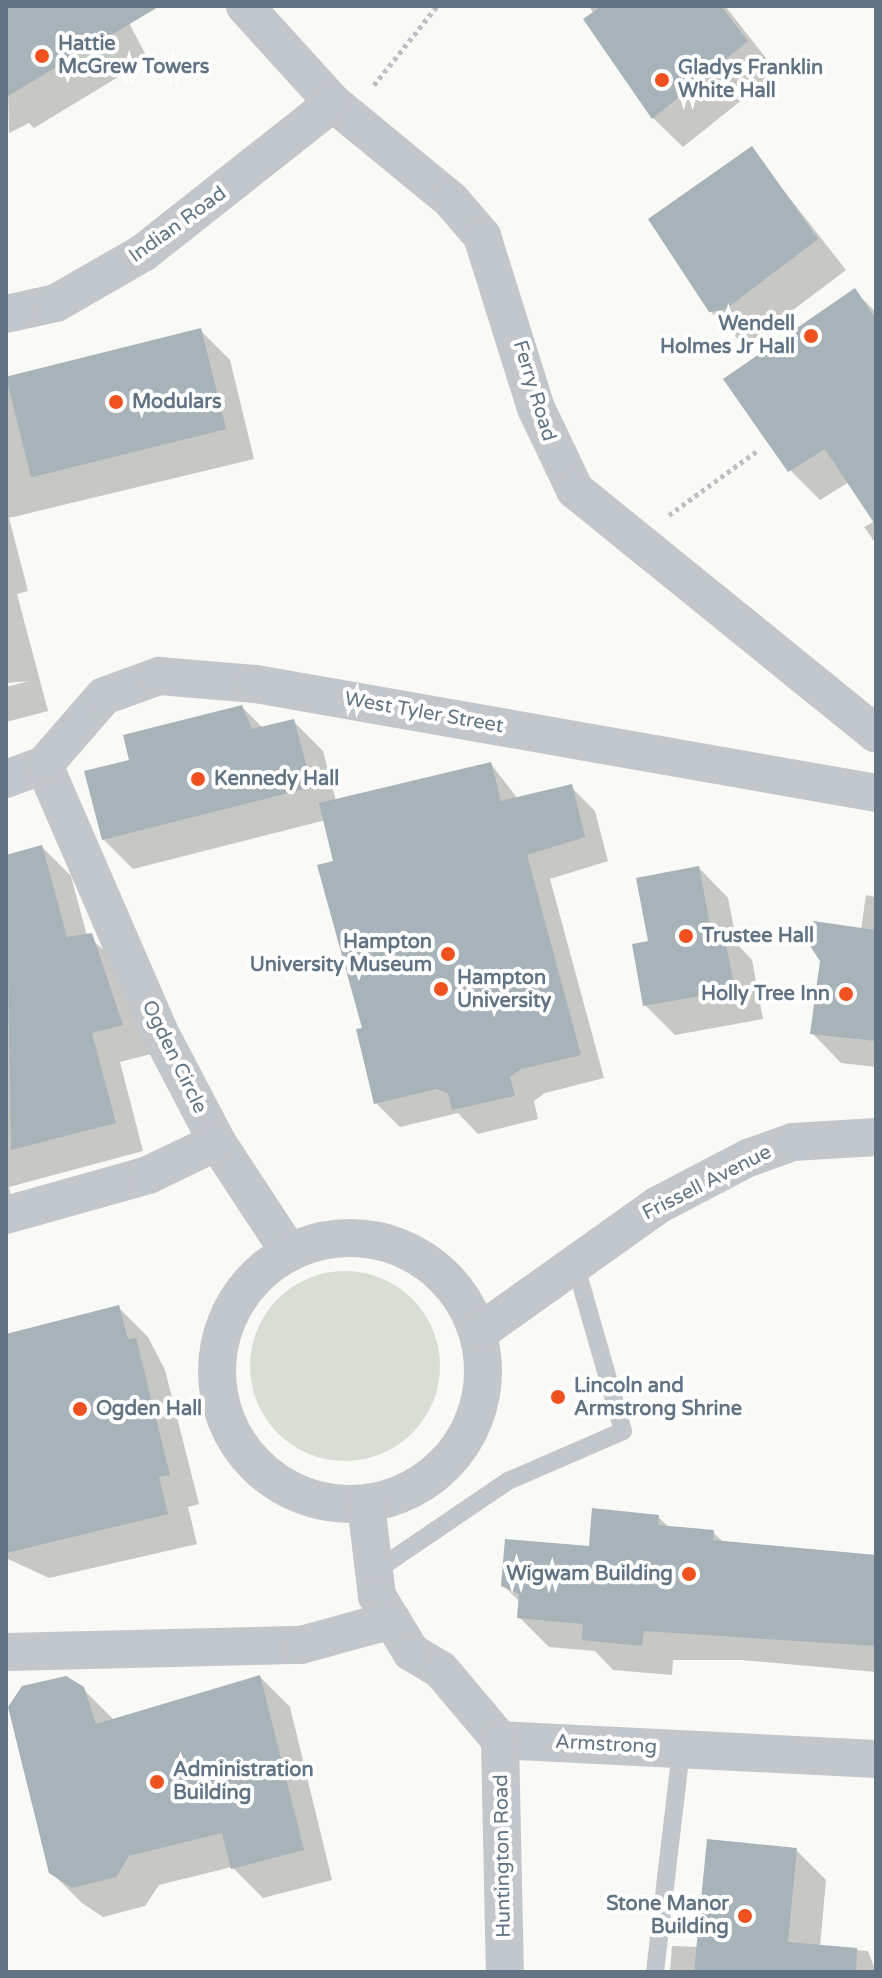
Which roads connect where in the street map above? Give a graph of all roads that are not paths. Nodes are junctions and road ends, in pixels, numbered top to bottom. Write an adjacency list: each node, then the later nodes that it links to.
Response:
1 (245, 6): 2 (street, Ferry Road)
2 (340, 110): 3 (street, Indian Road); 4 (street, Ferry Road)
3 (6, 314)
4 (876, 734)
5 (44, 765): 6 (street, West Tyler Street); 7 (street, West Tyler Street); 9 (street, Ogden Circle)
6 (6, 779)
7 (876, 793)
8 (876, 1137): 12 (street, Frissell Avenue)
9 (217, 1142): 10 (street); 11 (street, Ogden Circle)
10 (6, 1215)
11 (289, 1252): 13 (street); 14 (street)
12 (576, 1267): 13 (street, Frissell Avenue); 15 (lane)
13 (478, 1333): 14 (street)
14 (366, 1504): 15 (street)
15 (374, 1572): 16 (street)
16 (392, 1620): 17 (street); 18 (street)
17 (6, 1652)
18 (500, 1740): 19 (street, Armstrong); 21 (street, Huntington Road)
19 (681, 1749): 20 (street, Armstrong); 22 (lane)
20 (876, 1759)
21 (505, 1972)
22 (655, 1972)

